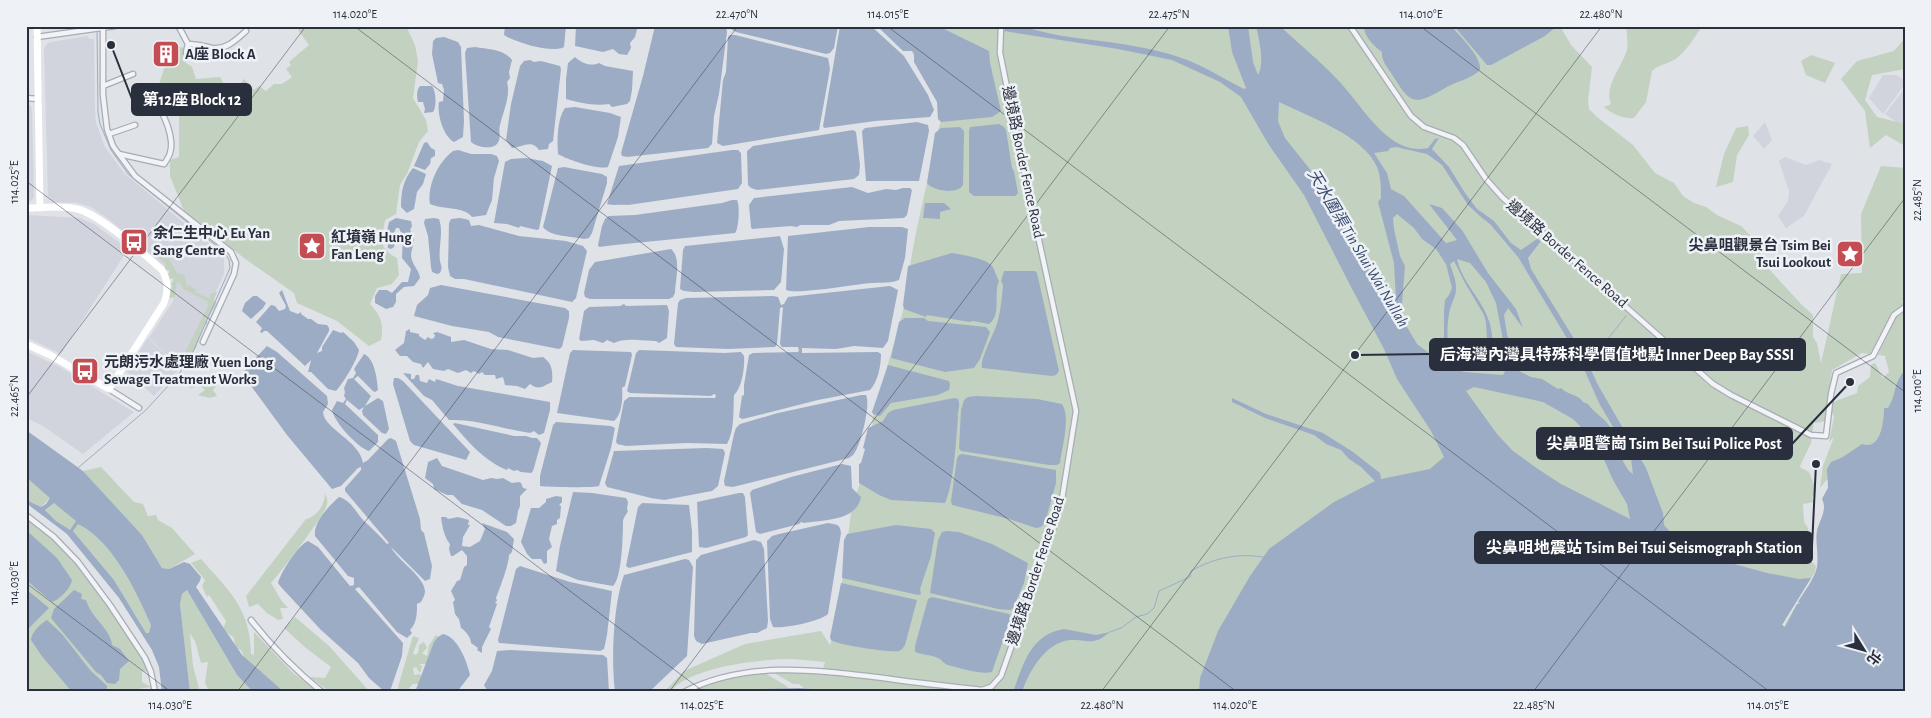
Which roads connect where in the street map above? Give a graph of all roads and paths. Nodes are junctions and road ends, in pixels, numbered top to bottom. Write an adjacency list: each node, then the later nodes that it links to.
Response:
1 (37, 26): 9 (street)
2 (115, 26): 6 (street)
3 (186, 26): 7 (street)
4 (1001, 26): 31 (street, 邊境路 Border Fence Road)
5 (1350, 26): 22 (street, 邊境路 Border Fence Road)
6 (102, 27): 9 (street); 13 (street)
7 (178, 27): 10 (street)
8 (246, 31): 10 (street)
9 (37, 37): 15 (street)
10 (188, 44): 11 (street)
11 (186, 52)
12 (133, 74): 13 (street)
13 (102, 86): 18 (street)
14 (26, 98): 15 (street)
15 (38, 99): 21 (street)
16 (157, 102): 19 (street)
17 (135, 125): 18 (street)
18 (109, 134): 19 (street)
19 (118, 154): 23 (street)
20 (26, 208): 21 (street)
21 (40, 208): 25 (street)
22 (1905, 308)
23 (203, 342)
24 (26, 344): 25 (street)
25 (109, 389): 26 (street)
26 (139, 408)
27 (26, 515): 29 (street)
28 (251, 620): 30 (street)
29 (156, 692)
30 (322, 692)
31 (684, 692)

